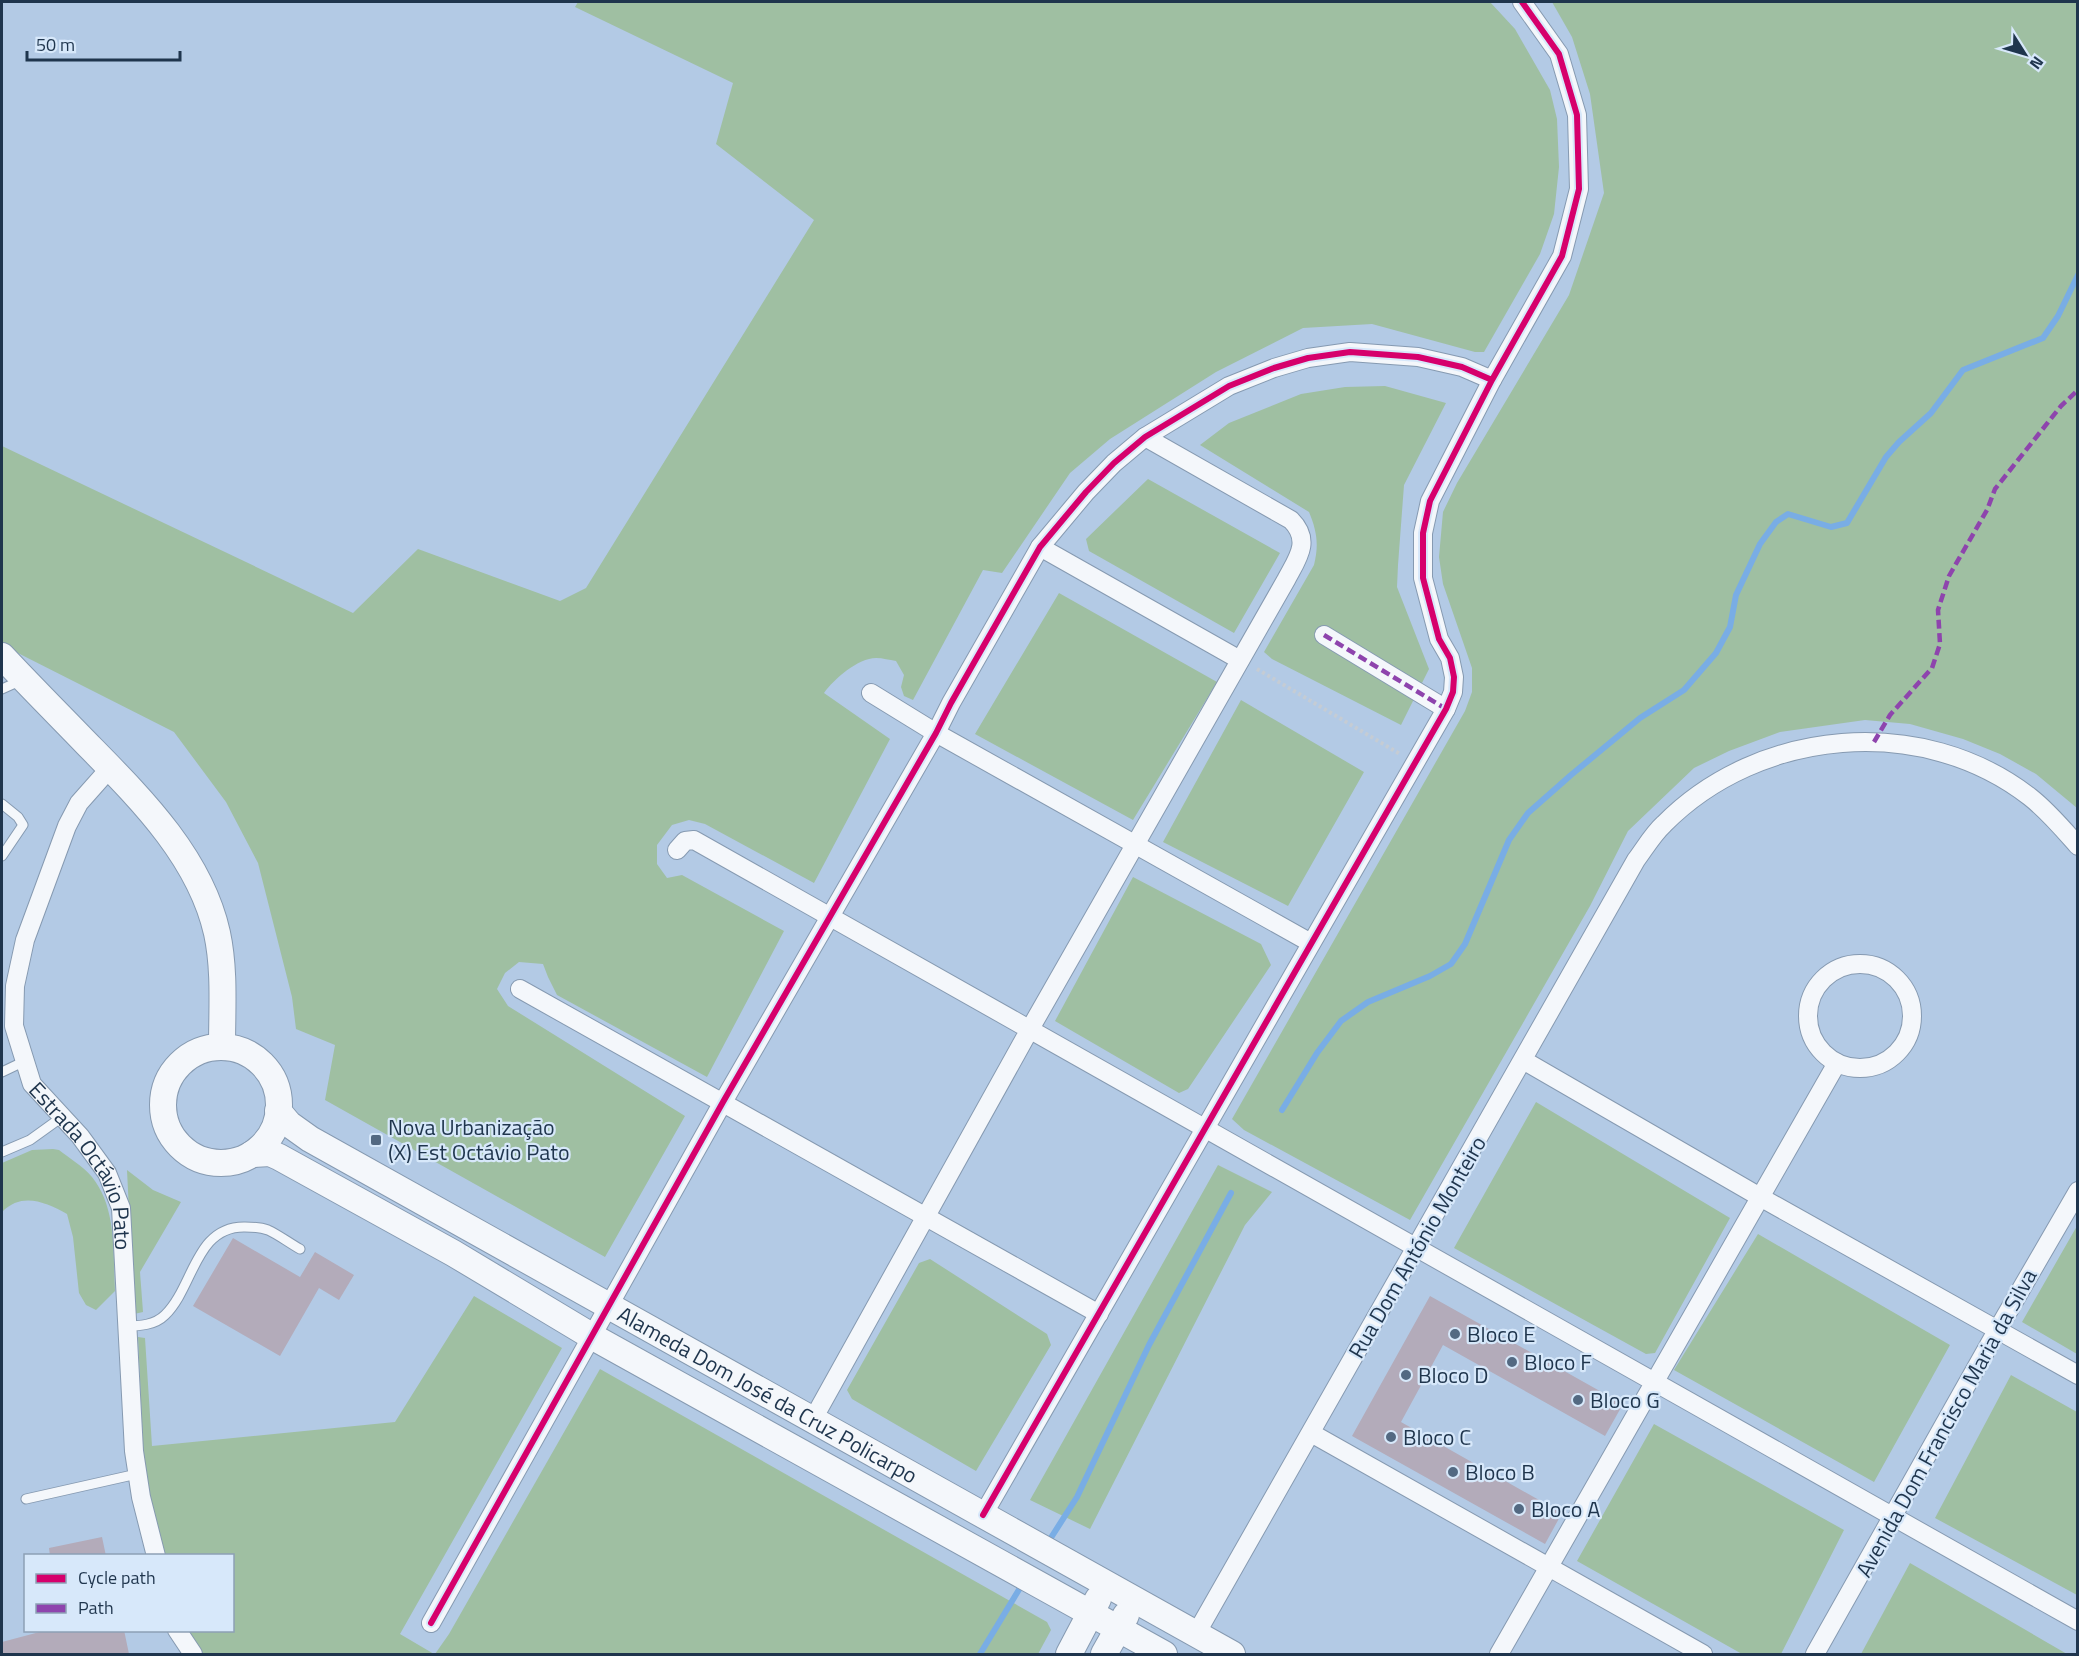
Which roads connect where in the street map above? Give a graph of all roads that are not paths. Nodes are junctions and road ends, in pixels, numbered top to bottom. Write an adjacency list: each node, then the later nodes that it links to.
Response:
1 (1522, 2): 2 (street)
2 (1492, 380): 3 (street); 10 (street)
3 (1144, 437): 4 (street); 7 (street)
4 (1040, 547): 7 (street); 11 (street)
5 (1324, 635): 10 (street)
6 (2, 656): 8 (street)
7 (1240, 660): 14 (street)
8 (13, 684): 12 (street)
9 (870, 693): 11 (street)
10 (1446, 709): 19 (street)
11 (936, 733): 14 (street); 18 (street)
12 (110, 768): 22 (street); 24 (street, Estrada Octávio Pato)
13 (2, 804): 17 (lane)
14 (1136, 844): 19 (street); 21 (street)
15 (2078, 846): 23 (street, Rua Dom António Monteiro)
16 (677, 850): 18 (street)
17 (2, 856)
18 (830, 915): 21 (street); 27 (street)
19 (1311, 943): 30 (street)
20 (520, 989): 27 (street)
21 (1030, 1029): 30 (street); 35 (street)
22 (222, 1047): 28 (street); 32 (street)
23 (1523, 1060): 34 (street); 36 (street, Rua Dom António Monteiro)
24 (25, 1061): 26 (lane); 29 (street, Estrada Octávio Pato)
25 (1837, 1063): 25 (street); 34 (street)
26 (2, 1071)
27 (723, 1101): 35 (street); 38 (street)
28 (278, 1111): 32 (street); 38 (street, Alameda Dom José da Cruz Policarpo)
29 (62, 1117): 31 (lane); 40 (street, Estrada Octávio Pato)
30 (1204, 1128): 36 (street); 39 (street)
31 (2, 1152)
32 (252, 1154): 42 (street, Alameda Dom José da Cruz Policarpo)
33 (2078, 1191): 41 (street, Avenida Dom Francisco Maria da Silva)
34 (1760, 1197): 41 (street); 44 (street)
35 (926, 1216): 39 (street); 45 (street)
36 (1417, 1247): 44 (street); 46 (street, Rua Dom António Monteiro)
37 (300, 1250): 40 (lane)
38 (608, 1307): 42 (street); 45 (street, Alameda Dom José da Cruz Policarpo)
39 (1099, 1314): 49 (street)
40 (126, 1326): 47 (street, Estrada Octávio Pato)
41 (1998, 1329): 43 (street); 50 (street, Avenida Dom Francisco Maria da Silva)
42 (593, 1337): 55 (street, Alameda Dom José da Cruz Policarpo); 57 (street)
43 (2078, 1375)
44 (1655, 1382): 50 (street); 52 (street)
45 (812, 1421): 49 (street, Alameda Dom José da Cruz Policarpo)
46 (1311, 1433): 52 (street); 60 (street, Rua Dom António Monteiro)
47 (137, 1474): 48 (lane); 51 (street, Estrada Octávio Pato)
48 (26, 1499)
49 (983, 1515): 53 (street, Alameda Dom José da Cruz Policarpo)
50 (1893, 1517): 56 (street); 68 (street, Avenida Dom Francisco Maria da Silva)
51 (155, 1554)
52 (1549, 1567): 66 (street); 67 (street)
53 (1106, 1583): 54 (street, Alameda Dom José da Cruz Policarpo); 55 (street)
54 (1135, 1599): 58 (street); 60 (street, Alameda Dom José da Cruz Policarpo)
55 (1091, 1613): 58 (street, Alameda Dom José da Cruz Policarpo); 62 (street)
56 (2078, 1621)
57 (431, 1623)
58 (1119, 1629): 63 (street); 64 (street, Alameda Dom José da Cruz Policarpo)
59 (178, 1632): 61 (street)
60 (1196, 1634): 65 (street, Alameda Dom José da Cruz Policarpo)
61 (193, 1654)
62 (1069, 1654)
63 (1104, 1654)
64 (1164, 1654)
65 (1232, 1654)
66 (1499, 1654)
67 (1703, 1654)
68 (1815, 1654)

